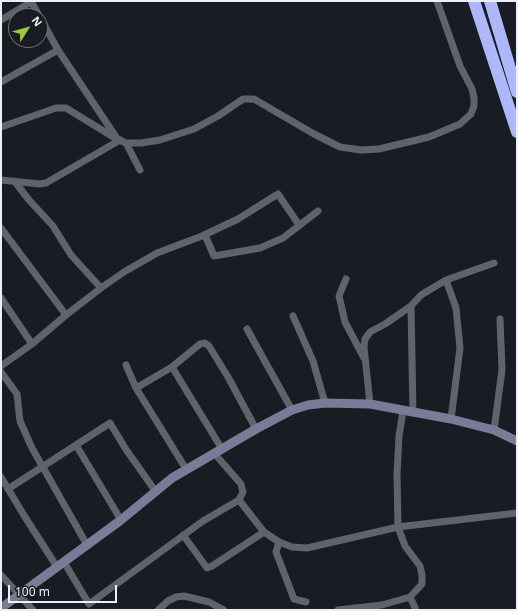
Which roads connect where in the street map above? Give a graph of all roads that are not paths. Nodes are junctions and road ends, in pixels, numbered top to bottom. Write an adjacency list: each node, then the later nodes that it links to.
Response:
1 (31, 1): 5 (street)
2 (437, 1): 12 (street)
3 (474, 1): 11 (highway)
4 (490, 1): 9 (highway)
5 (1, 20)
6 (48, 31): 7 (street)
7 (58, 50): 8 (street); 12 (street)
8 (1, 82)
9 (517, 92)
10 (1, 128): 12 (street)
11 (517, 132)
12 (121, 141): 13 (street); 15 (street)
13 (140, 170)
14 (1, 180): 15 (street)
15 (15, 182): 23 (street)
16 (318, 211): 17 (street)
17 (299, 225): 19 (street); 19 (street)
18 (1, 228): 26 (street)
19 (205, 235): 23 (street)
20 (494, 263): 22 (street)
21 (346, 279): 31 (street)
22 (446, 280): 25 (street); 42 (street)
23 (100, 288): 26 (street)
24 (1, 298): 30 (street)
25 (411, 306): 31 (street); 41 (street)
26 (66, 315): 30 (street)
27 (293, 316): 37 (street)
28 (500, 319): 44 (street)
29 (247, 329): 39 (street)
30 (32, 344): 33 (street)
31 (366, 362): 38 (street)
32 (126, 364): 36 (street)
33 (1, 366)
34 (172, 367): 36 (street); 43 (street); 47 (street)
35 (1, 372): 48 (street)
36 (136, 388): 49 (street)
37 (326, 403): 38 (street); 39 (street)
38 (370, 404): 40 (street)
39 (292, 410): 43 (street)
40 (402, 410): 41 (street); 56 (street)
41 (414, 413): 42 (street)
42 (451, 419): 44 (street)
43 (256, 429): 47 (street)
44 (494, 430): 45 (street)
45 (517, 441)
46 (76, 444): 48 (street); 52 (street); 55 (street)
47 (218, 451): 49 (street); 53 (street)
48 (43, 467): 51 (street); 60 (street)
49 (186, 469): 52 (street)
50 (1, 477): 51 (street)
51 (8, 489): 61 (street)
52 (156, 492): 55 (street)
53 (239, 500): 57 (street); 58 (street)
54 (517, 513): 56 (street)
55 (121, 520): 60 (street)
56 (398, 527): 59 (street); 64 (street)
57 (264, 532): 58 (street); 59 (street)
58 (183, 535): 61 (street)
59 (279, 542): 65 (street)
60 (87, 545): 61 (street)
61 (61, 565): 63 (street)
62 (1, 575): 63 (street)
63 (20, 594): 66 (street); 68 (street)
64 (410, 597): 70 (street); 71 (street)
65 (306, 602)
66 (1, 608)
67 (159, 609): 69 (street)
68 (33, 610)
69 (224, 610)
70 (338, 610)
71 (416, 610)

